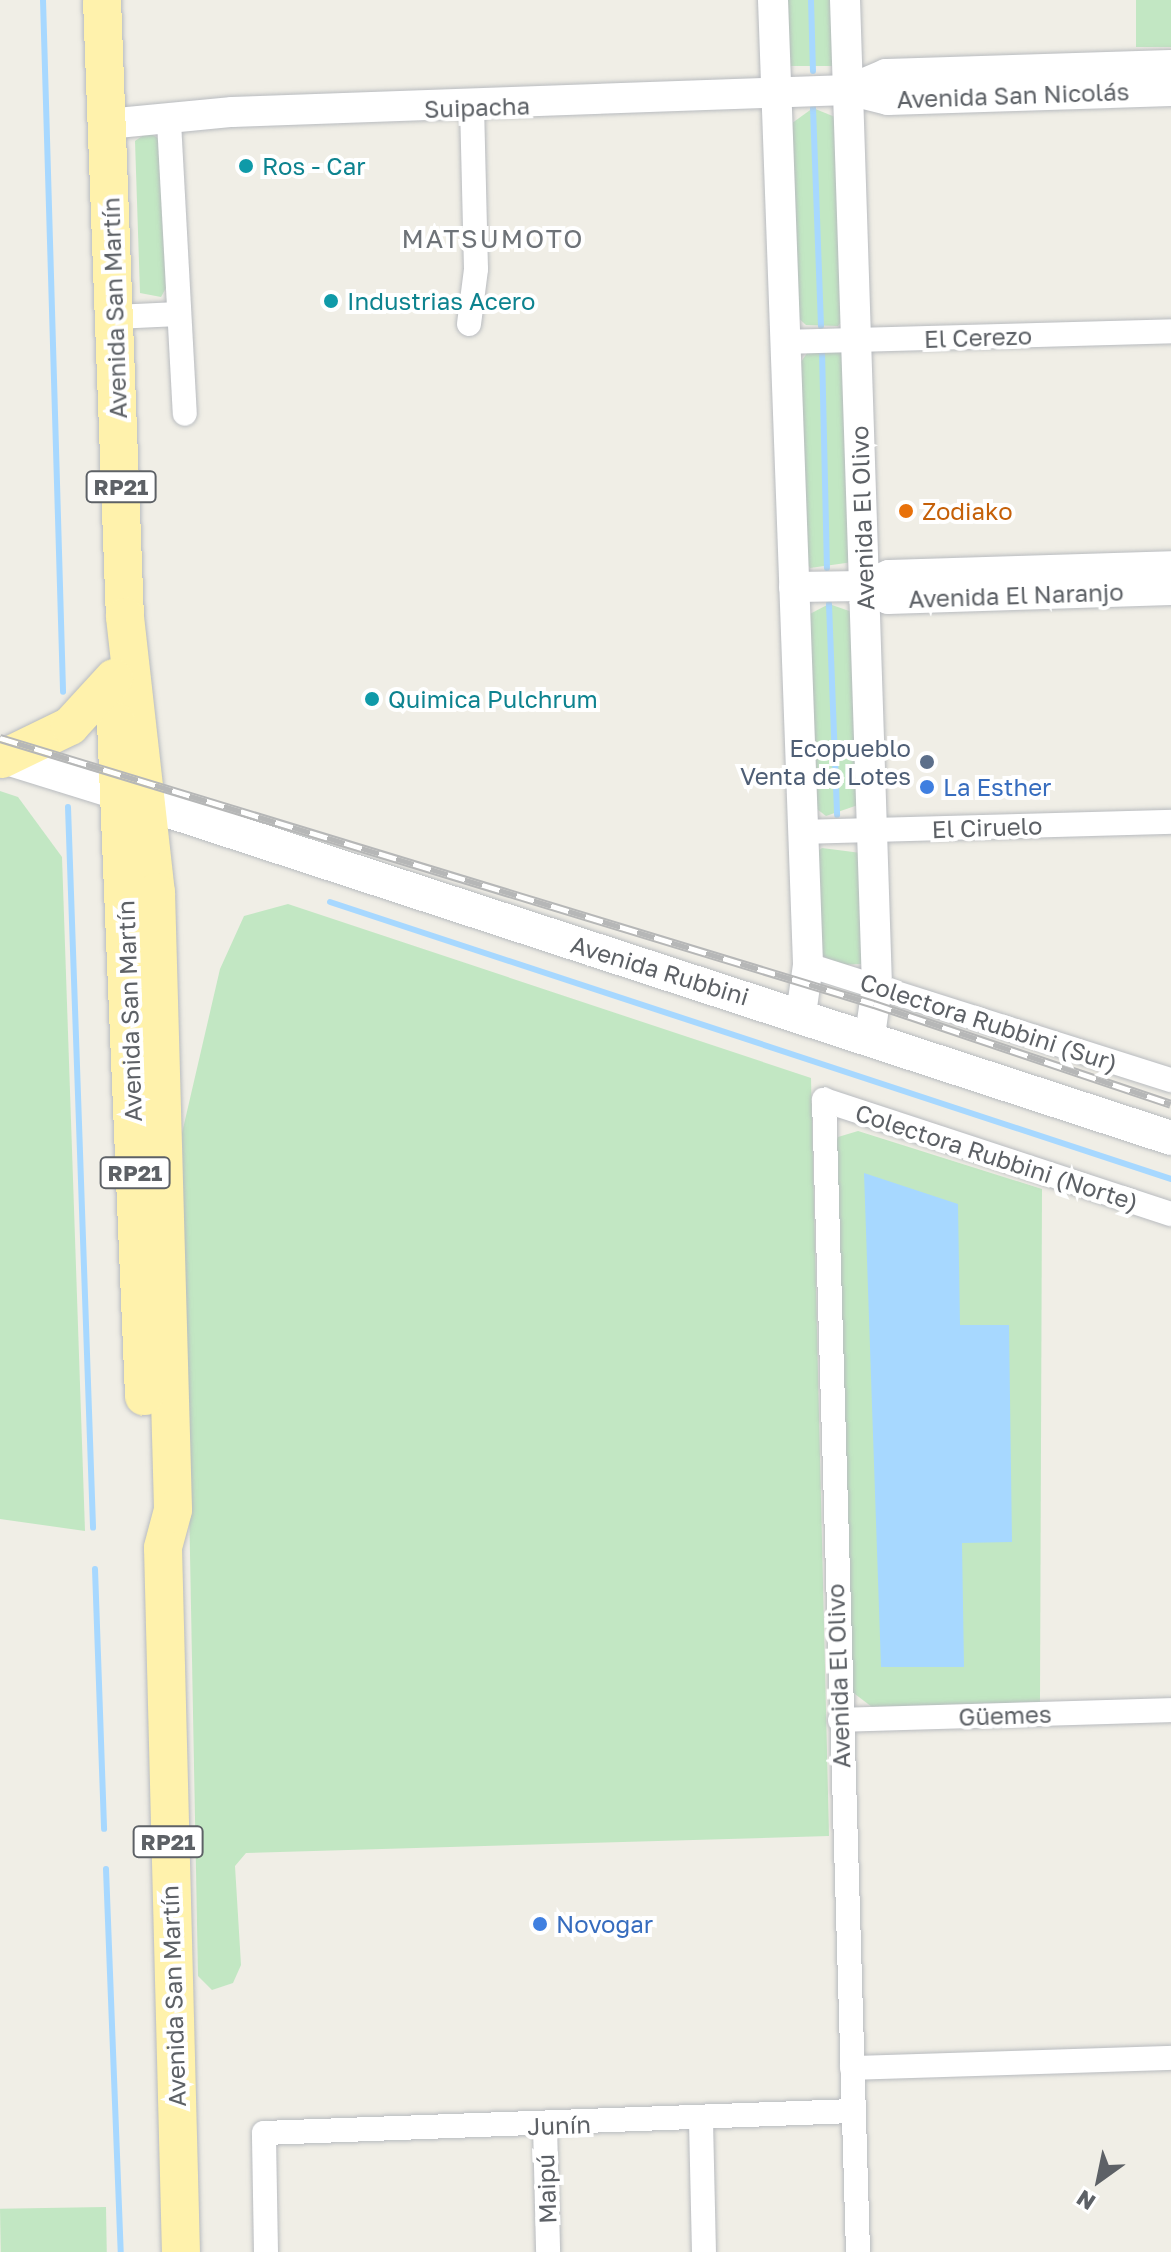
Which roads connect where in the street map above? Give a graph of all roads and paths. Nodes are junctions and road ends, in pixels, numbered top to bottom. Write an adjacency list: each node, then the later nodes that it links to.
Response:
1 (102, 0): 10 (main road, Avenida San Martín / RP21)
2 (773, 0): 7 (street)
3 (845, 0): 5 (street, Avenida El Olivo)
4 (1171, 65): 5 (street, Avenida San Nicolás)
5 (848, 90): 6 (street, Avenida San Nicolás); 7 (street, Suipacha); 15 (street, Avenida El Olivo)
6 (1171, 91)
7 (777, 94): 8 (street, Suipacha); 16 (street)
8 (472, 108): 9 (street, Suipacha); 13 (street)
9 (169, 122): 10 (street, Suipacha); 11 (street)
10 (107, 124): 12 (main road, Avenida San Martín / RP21)
11 (177, 314): 12 (street); 17 (street)
12 (116, 317): 22 (main road, Avenida San Martín / RP21)
13 (469, 324)
14 (1171, 331): 15 (street, El Cerezo)
15 (856, 341): 16 (street, El Cerezo); 19 (street, Avenida El Olivo)
16 (785, 342): 20 (street)
17 (185, 414)
18 (1171, 566): 19 (street, Avenida El Naranjo)
19 (864, 586): 20 (street, Avenida El Naranjo); 21 (street, Avenida El Naranjo); 27 (street, Avenida El Olivo)
20 (794, 587): 28 (street)
21 (1171, 590)
22 (125, 617): 23 (main road, Avenida San Martín / RP21); 25 (main road, Avenida San Martín / RP21)
23 (114, 678): 24 (main road); 25 (main road, Avenida San Martín / RP21)
24 (1, 758): 25 (street)
25 (134, 800): 31 (main road, Avenida Rubbini); 44 (main road, Avenida San Martín / RP21)
26 (1171, 822): 27 (street, El Ciruelo)
27 (872, 831): 28 (street, El Ciruelo); 30 (street, Avenida El Olivo)
28 (803, 832): 29 (street)
29 (808, 965): 30 (street, Colectora Rubbini (Sur)); 31 (street)
30 (877, 986): 32 (street, Avenida El Olivo); 33 (street, Colectora Rubbini (Sur))
31 (801, 1014): 32 (main road, Avenida Rubbini)
32 (870, 1036): 35 (main road, Avenida Rubbini)
33 (1171, 1080)
34 (824, 1100): 36 (street, Colectora Rubbini (Norte)); 38 (street, Avenida El Olivo)
35 (1171, 1138)
36 (1171, 1214)
37 (1171, 1710): 38 (street, Güemes)
38 (840, 1720): 40 (street, Avenida El Olivo)
39 (1171, 2058): 40 (street)
40 (852, 2068): 41 (street, Avenida El Olivo)
41 (853, 2111): 42 (street, Junín); 48 (street, Avenida El Olivo)
42 (701, 2121): 43 (street, Junín); 47 (street)
43 (545, 2125): 45 (street, Junín); 46 (street, Maipú)
44 (181, 2252)
45 (266, 2252)
46 (548, 2252)
47 (704, 2252)
48 (858, 2252)

